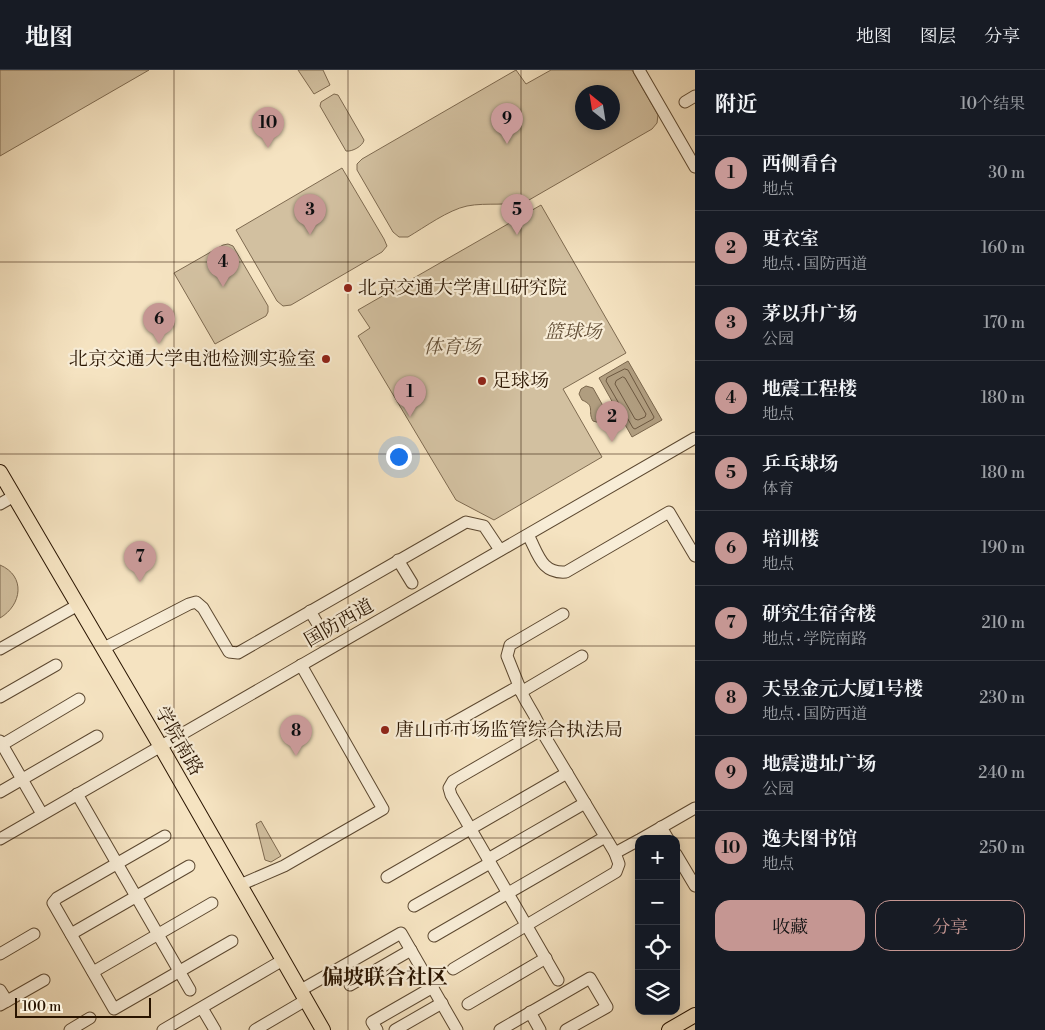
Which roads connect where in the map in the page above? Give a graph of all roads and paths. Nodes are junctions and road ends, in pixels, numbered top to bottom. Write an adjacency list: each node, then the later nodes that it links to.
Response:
1 (639, 70): 2 (street)
2 (695, 167)
3 (695, 438): 7 (street, 国防西道)
4 (0, 472): 5 (main road, 学院南路)
5 (14, 496): 6 (street); 12 (main road, 学院南路)
6 (0, 504)
7 (528, 535): 8 (street, 国防西道); 9 (street)
8 (500, 550): 10 (street); 20 (street, 国防西道)
9 (695, 556)
10 (398, 560): 11 (street); 13 (street)
11 (412, 583)
12 (78, 604): 16 (main road, 学院南路); 17 (street)
13 (310, 612): 15 (street); 16 (street)
14 (563, 614): 21 (street)
15 (323, 633)
16 (104, 648): 28 (main road, 学院南路)
17 (0, 650)
18 (582, 656): 21 (street)
19 (56, 665): 22 (street)
20 (301, 665): 28 (street, 国防西道); 50 (street)
21 (520, 689): 24 (street); 25 (street)
22 (0, 697)
23 (79, 699): 27 (street)
24 (446, 728)
25 (541, 730): 29 (street); 37 (street)
26 (97, 736): 30 (street)
27 (1, 744): 30 (street)
28 (161, 747): 32 (street, 国防西道); 50 (main road, 学院南路)
29 (567, 773): 33 (street); 37 (street)
30 (22, 779): 31 (street); 35 (street)
31 (0, 792)
32 (77, 794): 35 (street, 国防西道); 47 (street)
33 (585, 803): 41 (street); 45 (street)
34 (695, 808): 36 (street)
35 (42, 814): 42 (street, 国防西道)
36 (661, 827): 38 (street); 39 (street)
37 (471, 830): 45 (street); 49 (street)
38 (647, 835)
39 (666, 835)
40 (165, 836): 47 (street)
41 (605, 837): 44 (street); 52 (street)
42 (0, 839)
43 (635, 842): 44 (street)
44 (615, 854): 56 (street)
45 (489, 861): 52 (street); 55 (street)
46 (680, 861): 51 (street)
47 (117, 864): 53 (street); 58 (street)
48 (189, 866): 53 (street)
49 (387, 877)
50 (240, 885): 65 (main road, 学院南路)
51 (695, 886)
52 (508, 894): 56 (street); 60 (street)
53 (136, 897): 58 (street); 59 (street)
54 (212, 903): 59 (street)
55 (414, 906)
56 (527, 925): 64 (street); 66 (street)
57 (34, 934): 63 (street)
58 (71, 934): 67 (street)
59 (158, 934): 67 (street); 68 (street)
60 (434, 936)
61 (232, 941): 68 (street)
62 (411, 950): 71 (street); 72 (street); 75 (street)
63 (0, 954)
64 (546, 958): 70 (street); 78 (street)
65 (283, 960): 75 (main road, 学院南路); 79 (street)
66 (453, 969)
67 (92, 972): 68 (street)
68 (179, 972): 74 (street)
69 (44, 980): 76 (street)
70 (558, 980)
71 (350, 985)
72 (432, 987): 77 (street); 88 (street)
73 (0, 990): 76 (street)
74 (190, 990)
75 (304, 995): 86 (street); 87 (main road, 学院南路)
76 (3, 1003)
77 (442, 1003): 89 (street); 90 (street)
78 (468, 1004)
79 (202, 1008): 84 (street); 85 (street)
80 (530, 1012): 91 (street); 92 (street); 93 (street)
81 (695, 1015): 94 (main road)
82 (90, 1018): 83 (street)
83 (70, 1030)
84 (163, 1030)
85 (215, 1030)
86 (254, 1030)
87 (324, 1030)
88 (376, 1030)
89 (395, 1030)
90 (457, 1030)
91 (500, 1030)
92 (540, 1030)
93 (566, 1030)
94 (669, 1030)

